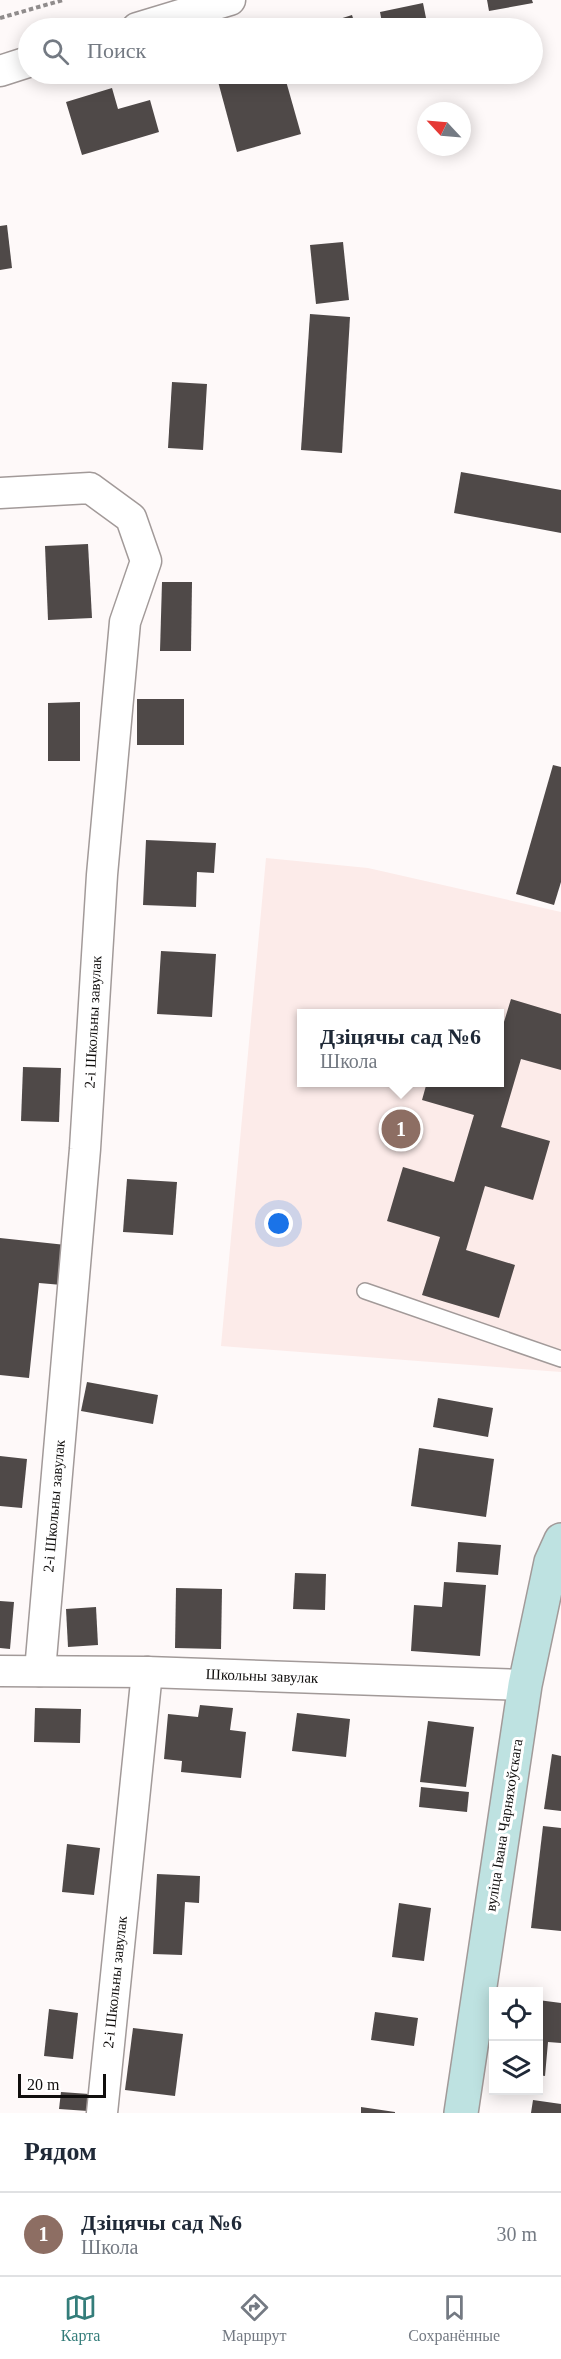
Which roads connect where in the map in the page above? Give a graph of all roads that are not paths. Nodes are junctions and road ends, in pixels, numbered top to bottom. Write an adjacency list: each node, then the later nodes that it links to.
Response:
1 (230, 0): 2 (street)
2 (170, 18)
3 (18, 65): 4 (street)
4 (0, 71)
5 (0, 493): 10 (street, 2-і Школьны завулак)
6 (365, 1291): 7 (lane)
7 (561, 1359)
8 (561, 1540): 12 (street, вуліца Івана Чарняхоўскага)
9 (0, 1671): 10 (street, Школьны завулак)
10 (40, 1671): 11 (street, Школьны завулак)
11 (147, 1672): 12 (street, Школьны завулак); 13 (street, 2-і Школьны завулак)
12 (525, 1685): 14 (street, вуліца Івана Чарняхоўскага)
13 (102, 2113)
14 (461, 2113)

